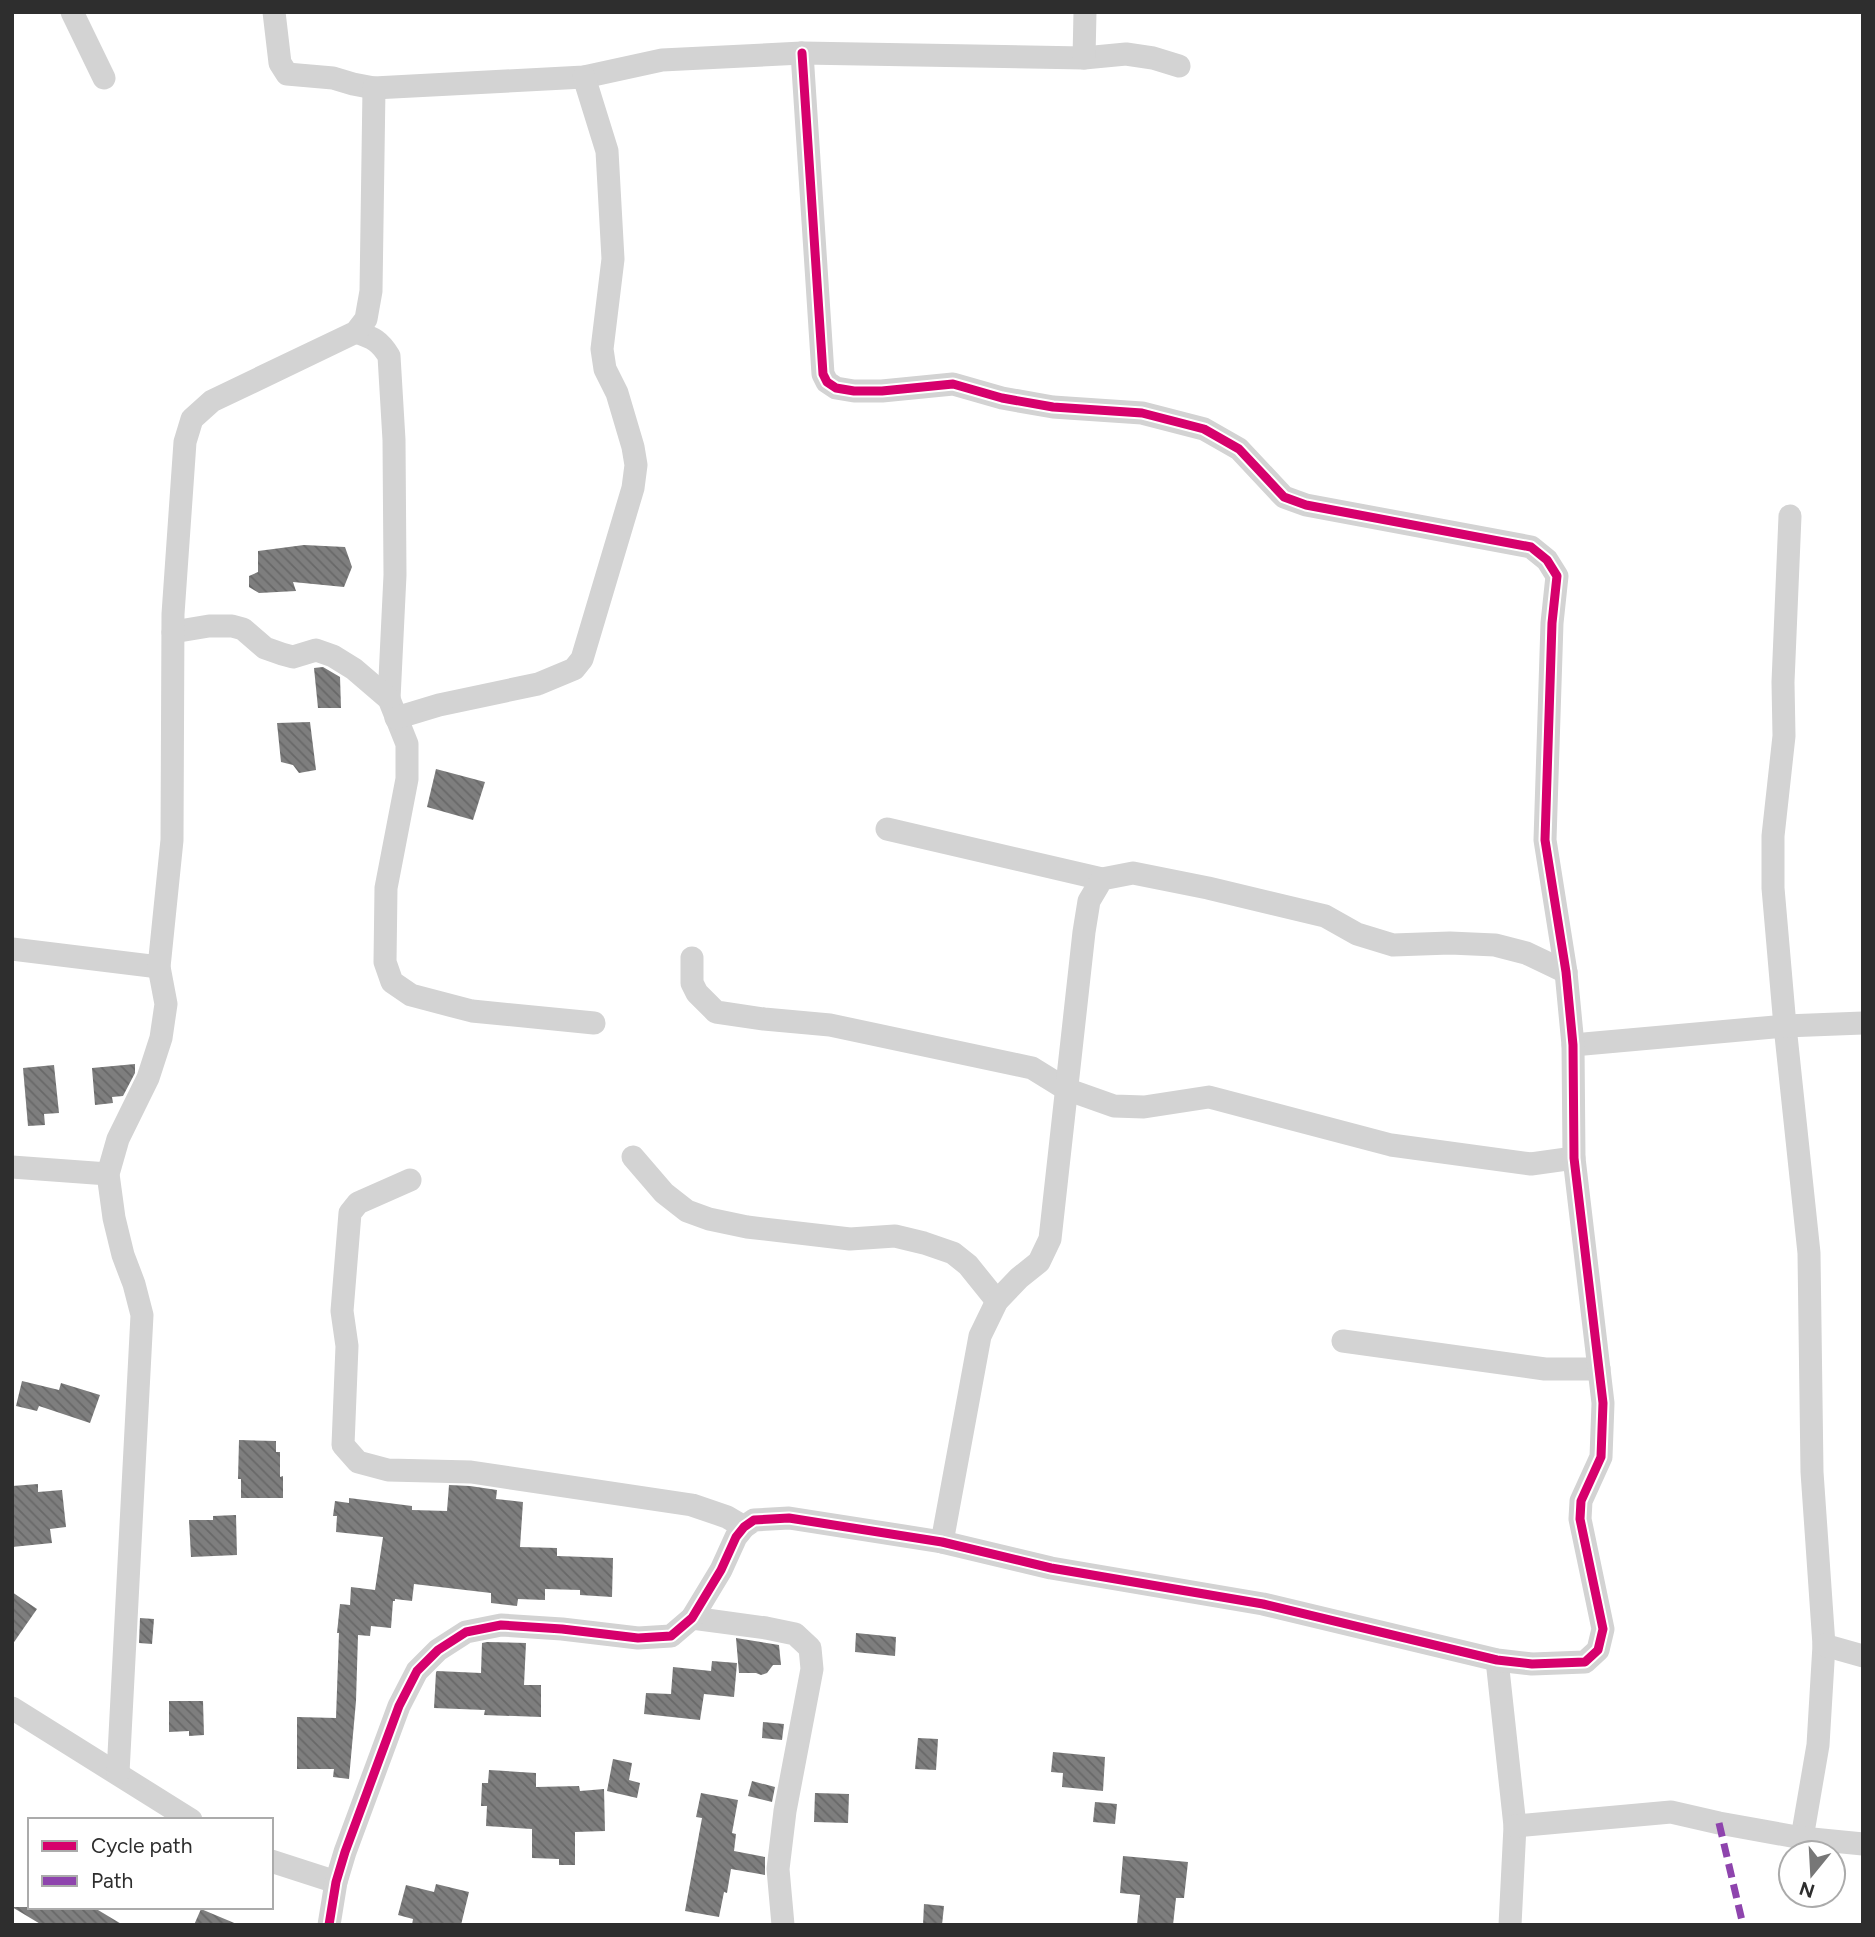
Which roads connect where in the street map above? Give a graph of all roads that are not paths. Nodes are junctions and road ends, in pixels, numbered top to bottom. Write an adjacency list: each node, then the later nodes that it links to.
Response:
1 (72, 12): 8 (street)
2 (274, 12): 9 (street)
3 (1085, 12): 5 (street)
4 (802, 53): 5 (street); 7 (street); 19 (street)
5 (1084, 58): 6 (street)
6 (1178, 66)
7 (584, 77): 9 (street); 13 (street)
8 (104, 78)
9 (374, 88): 10 (street)
10 (356, 332): 12 (street); 13 (street)
11 (1790, 516): 22 (street)
12 (173, 632): 13 (street); 18 (street)
13 (392, 709): 20 (street)
14 (887, 829): 15 (street)
15 (1102, 879): 19 (street); 24 (street)
16 (12, 949): 18 (street)
17 (692, 958): 24 (street)
18 (159, 967): 28 (street)
19 (1566, 972): 23 (street)
20 (594, 1023)
21 (1863, 1023): 22 (street)
22 (1785, 1027): 23 (street); 36 (street)
23 (1573, 1045): 26 (street)
24 (1066, 1089): 26 (street); 30 (street)
25 (633, 1157): 30 (street)
26 (1574, 1158): 32 (street)
27 (12, 1167): 28 (street)
28 (108, 1174): 40 (street)
29 (410, 1180): 33 (street)
30 (997, 1301): 34 (street)
31 (1343, 1341): 32 (street)
32 (1599, 1369): 38 (street)
33 (744, 1527): 34 (street); 35 (street)
34 (942, 1542): 38 (street)
35 (692, 1618): 46 (street); 48 (street)
36 (1824, 1645): 37 (street); 43 (street)
37 (1863, 1656)
38 (1497, 1660): 42 (street)
39 (12, 1708): 40 (street)
40 (118, 1773): 41 (street)
41 (188, 1818)
42 (1515, 1826): 43 (street); 49 (street)
43 (1802, 1838): 44 (street)
44 (1863, 1844)
45 (273, 1862): 46 (street)
46 (337, 1882): 47 (street)
47 (329, 1925)
48 (783, 1925)
49 (1510, 1925)

